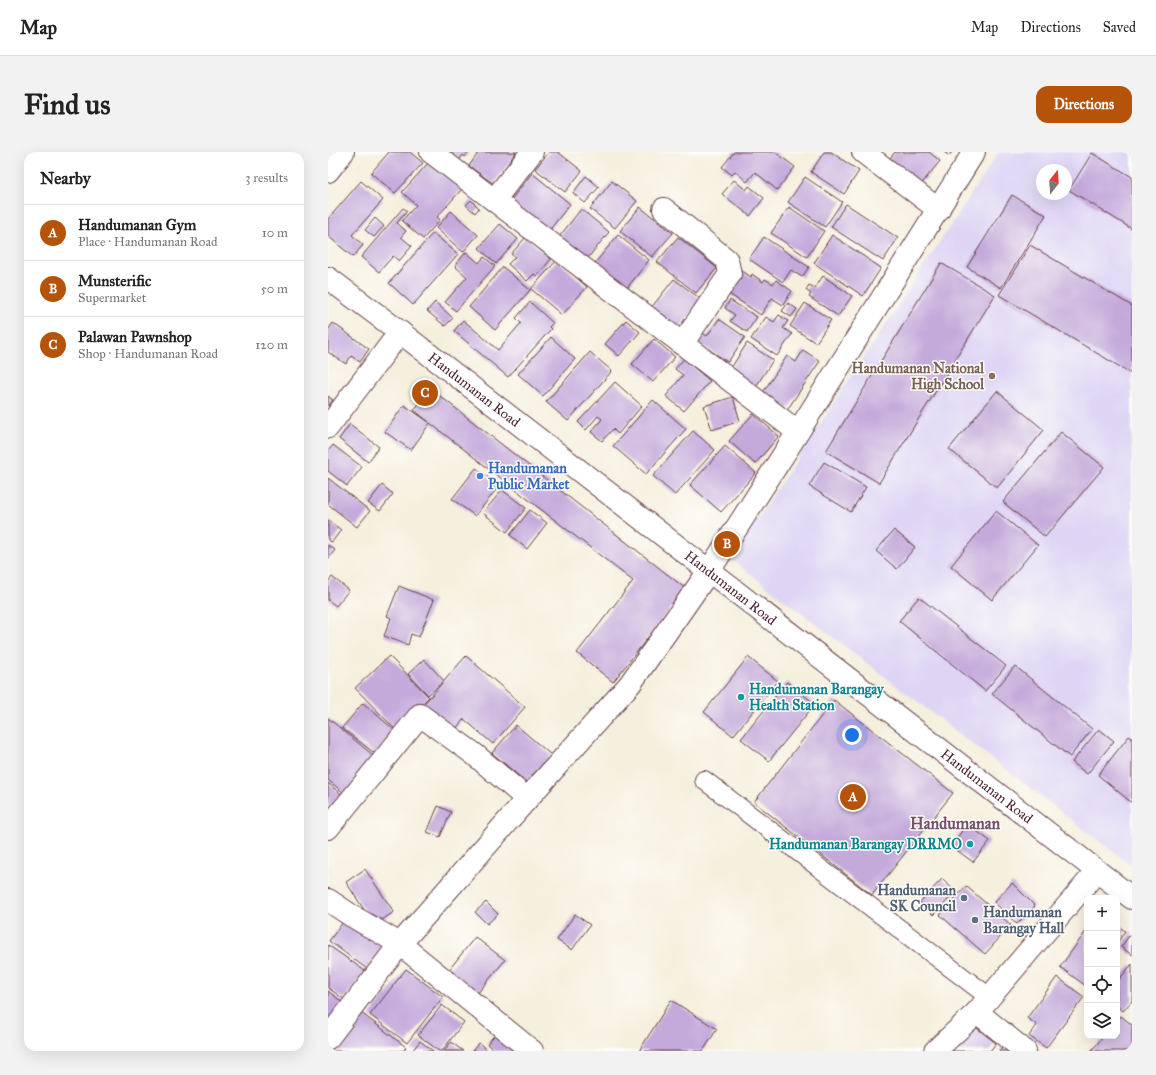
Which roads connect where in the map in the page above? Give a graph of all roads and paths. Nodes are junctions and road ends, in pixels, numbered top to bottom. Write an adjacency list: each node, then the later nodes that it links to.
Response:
1 (343, 152): 6 (street)
2 (431, 152): 7 (street)
3 (532, 152): 7 (street)
4 (862, 152): 9 (street)
5 (974, 152): 9 (street)
6 (328, 171)
7 (494, 200): 12 (street)
8 (664, 209): 12 (street)
9 (939, 210): 14 (street)
10 (328, 278): 11 (street, Handumanan Road)
11 (400, 332): 13 (street); 15 (street, Handumanan Road)
12 (682, 344): 14 (street)
13 (328, 427)
14 (798, 432): 15 (street)
15 (709, 571): 17 (street); 19 (street, Handumanan Road)
16 (704, 780): 23 (lane)
17 (527, 799): 18 (street); 22 (street)
18 (328, 828)
19 (1097, 871): 20 (street, Handumanan Road); 23 (street)
20 (1132, 898)
21 (328, 900): 22 (street)
22 (400, 944): 24 (street); 25 (street)
23 (983, 1005): 26 (street); 27 (street)
24 (328, 1038)
25 (532, 1051)
26 (935, 1051)
27 (1025, 1051)

